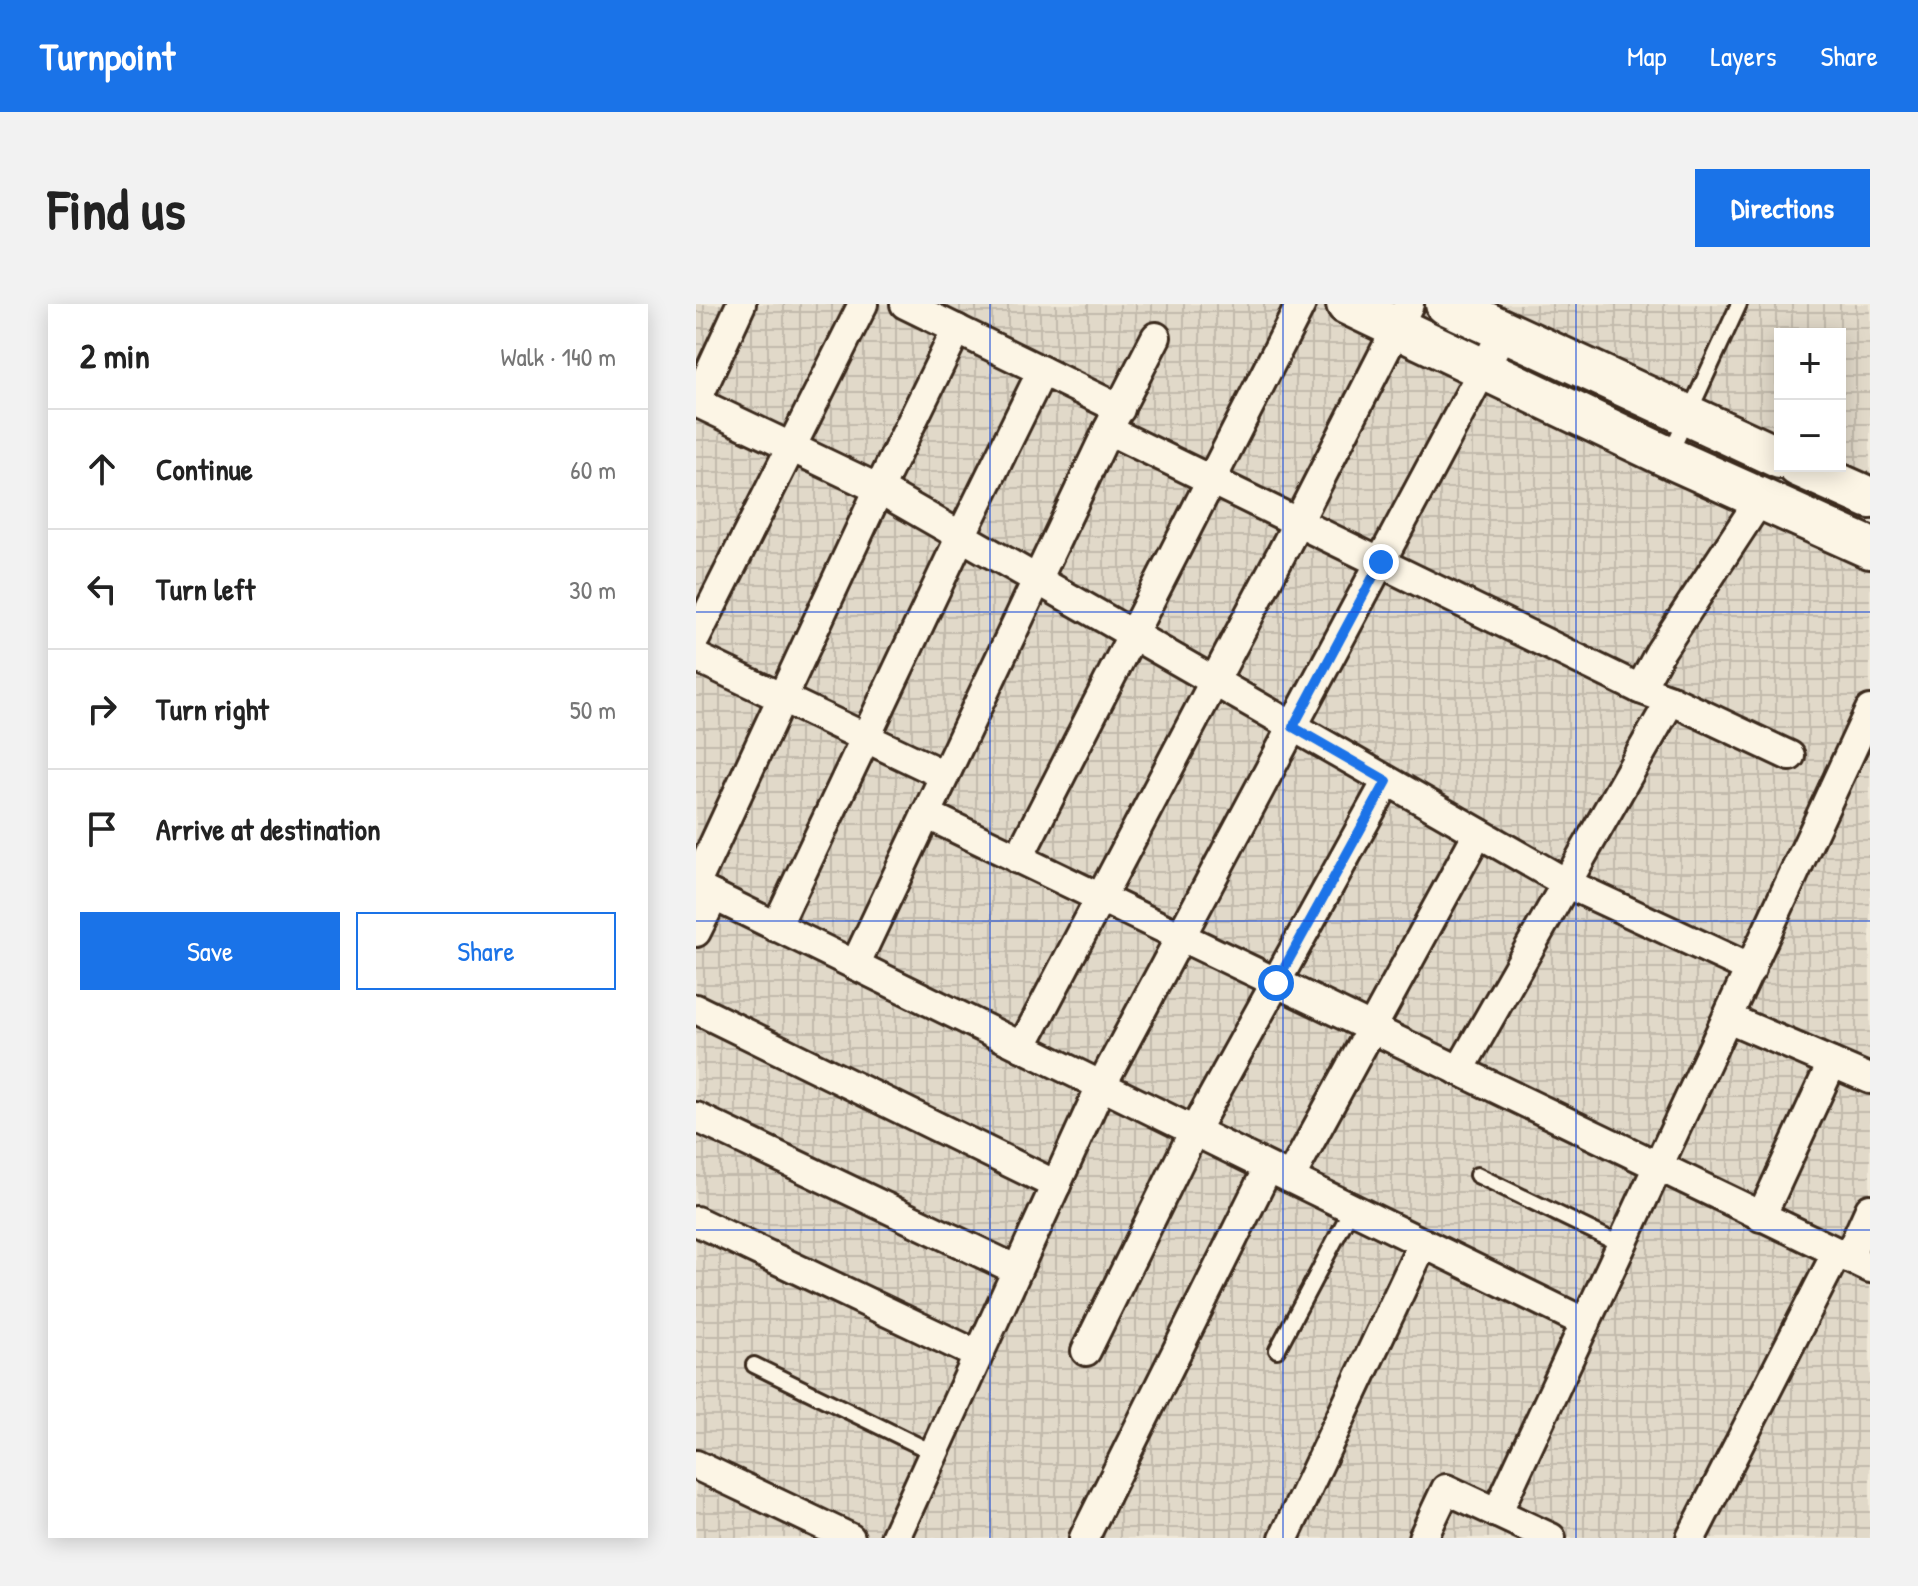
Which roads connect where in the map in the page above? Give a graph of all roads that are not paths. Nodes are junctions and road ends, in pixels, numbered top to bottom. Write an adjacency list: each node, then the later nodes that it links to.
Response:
1 (741, 304): 14 (street)
2 (863, 304): 17 (street)
3 (905, 304): 9 (street)
4 (1301, 304): 21 (street)
5 (1347, 304): 8 (main road)
6 (1446, 304): 10 (main road)
7 (1739, 304): 15 (lane)
8 (1403, 316): 12 (main road); 25 (street)
9 (957, 329): 13 (street); 22 (street)
10 (1503, 332): 12 (street); 15 (main road)
11 (1156, 337): 16 (street)
12 (1483, 369): 19 (main road); 28 (street)
13 (1042, 371): 16 (street); 26 (street)
14 (696, 402): 17 (street)
15 (1687, 417): 18 (main road); 19 (lane)
16 (1114, 420): 21 (street); 29 (street)
17 (790, 446): 22 (street); 31 (street)
18 (1774, 455)
19 (1668, 457): 23 (main road)
20 (1812, 472): 24 (main road)
21 (1211, 481): 25 (street); 30 (street)
22 (879, 489): 26 (street); 35 (street)
23 (1761, 498): 27 (main road); 34 (street)
24 (1870, 498)
25 (1298, 522): 28 (street); 33 (street)
26 (961, 536): 29 (street); 39 (street)
27 (1870, 548)
28 (1381, 562): 34 (street); 38 (street)
29 (1037, 580): 30 (street); 41 (street)
30 (1132, 635): 33 (street); 45 (street)
31 (696, 637)
32 (696, 657): 35 (street)
33 (1214, 682): 38 (street); 48 (street)
34 (1640, 689): 36 (street)
35 (782, 698): 39 (street); 47 (street)
36 (1671, 700): 40 (street); 46 (street)
37 (1870, 710): 53 (street)
38 (1293, 727): 42 (street); 51 (street)
39 (865, 738): 41 (street); 49 (street)
40 (1790, 756)
41 (944, 775): 43 (street)
42 (1387, 781): 44 (street); 54 (street)
43 (926, 814): 45 (street); 52 (street)
44 (1478, 833): 46 (street); 57 (street)
45 (1018, 859): 48 (street)
46 (1566, 883): 53 (street); 60 (street)
47 (702, 889): 49 (street); 50 (street)
48 (1100, 898): 51 (street); 58 (street)
49 (776, 927): 52 (street)
50 (696, 932)
51 (1181, 937): 54 (street); 62 (street)
52 (855, 965): 58 (street)
53 (1751, 969): 56 (street)
54 (1276, 983): 57 (street); 64 (street)
55 (696, 1009): 68 (street)
56 (1728, 1018): 59 (street); 65 (street)
57 (1371, 1029): 60 (street); 66 (street)
58 (1022, 1047): 62 (street)
59 (1832, 1063): 61 (street); 71 (street)
60 (1459, 1071): 65 (street)
61 (1870, 1079)
62 (1101, 1086): 64 (street); 68 (street)
63 (696, 1117): 76 (street)
64 (1194, 1131): 66 (street); 79 (street)
65 (1658, 1167): 71 (street); 74 (street)
66 (1279, 1173): 69 (street); 87 (street)
67 (1477, 1175): 74 (lane)
68 (1056, 1185): 76 (street)
69 (1352, 1208): 73 (street); 78 (lane)
70 (1870, 1209): 75 (street)
71 (1761, 1217): 75 (street)
72 (696, 1221): 80 (street)
73 (1423, 1243): 77 (street); 88 (street)
74 (1622, 1245): 77 (street)
75 (1851, 1259): 91 (street)
76 (1017, 1270): 80 (street)
77 (1586, 1323): 84 (street)
78 (1277, 1350)
79 (1086, 1351)
80 (978, 1355): 82 (street)
81 (754, 1365): 82 (lane)
82 (934, 1453): 86 (street)
83 (696, 1465): 85 (street)
84 (1497, 1513): 89 (street); 90 (street)
85 (850, 1538)
86 (895, 1538)
87 (1084, 1538)
88 (1284, 1538)
89 (1423, 1538)
90 (1551, 1538)
91 (1691, 1538)

